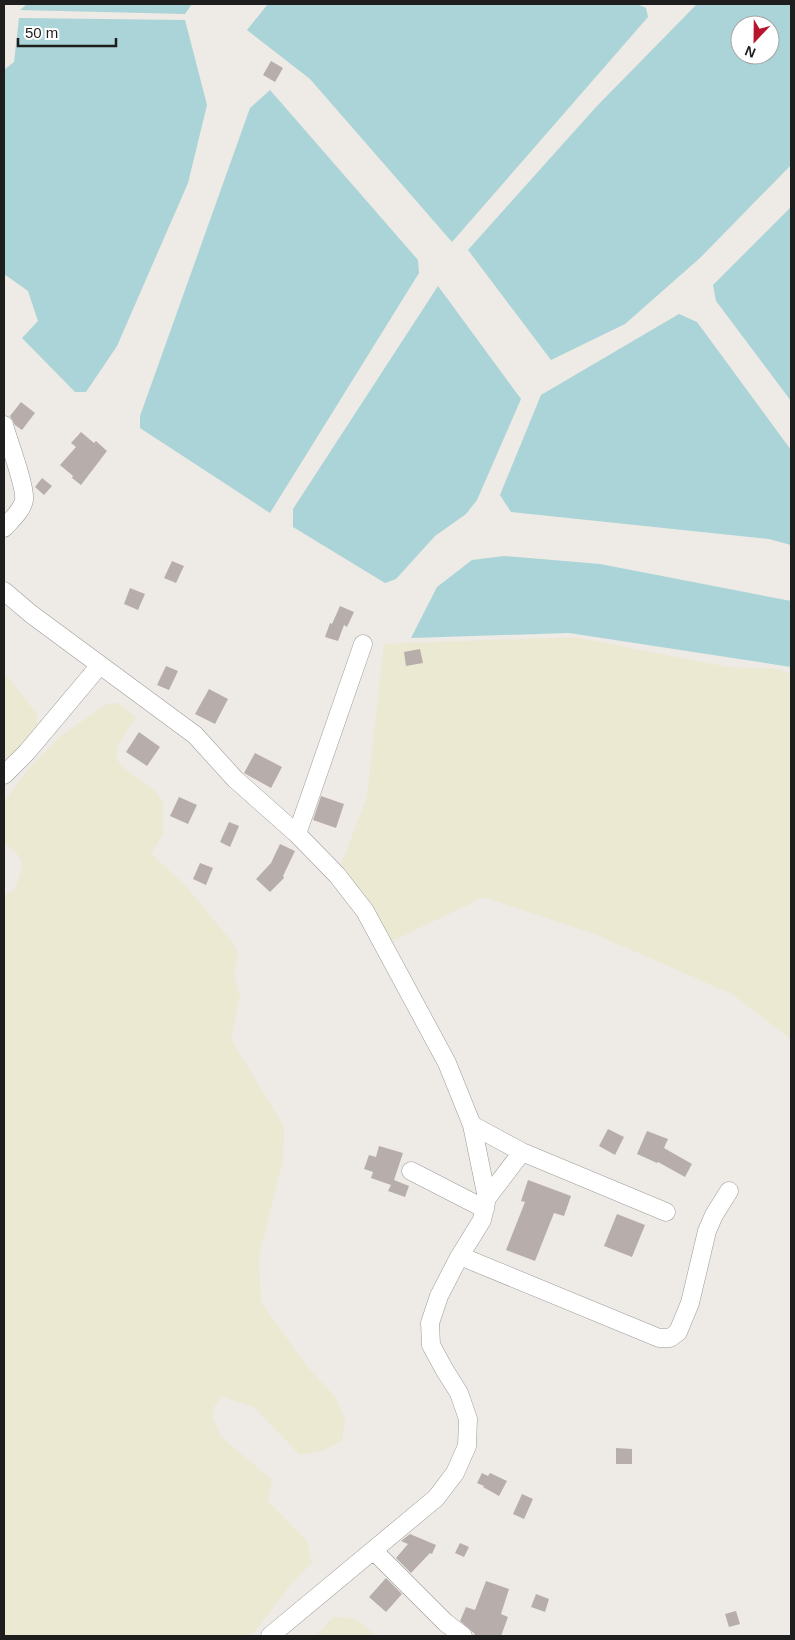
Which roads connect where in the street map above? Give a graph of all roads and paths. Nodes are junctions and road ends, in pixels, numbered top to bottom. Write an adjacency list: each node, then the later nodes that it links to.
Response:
1 (4, 425): 2 (street)
2 (4, 528)
3 (4, 591): 5 (street)
4 (363, 644): 7 (street)
5 (100, 665): 6 (street); 7 (street)
6 (4, 775)
7 (297, 834): 8 (street)
8 (472, 1125): 9 (street); 12 (street)
9 (522, 1152): 12 (street); 13 (street)
10 (411, 1171): 12 (street)
11 (728, 1191): 14 (street)
12 (486, 1203): 14 (street)
13 (666, 1212)
14 (460, 1256): 15 (street)
15 (374, 1551): 16 (street); 17 (street)
16 (270, 1636)
17 (463, 1636)

